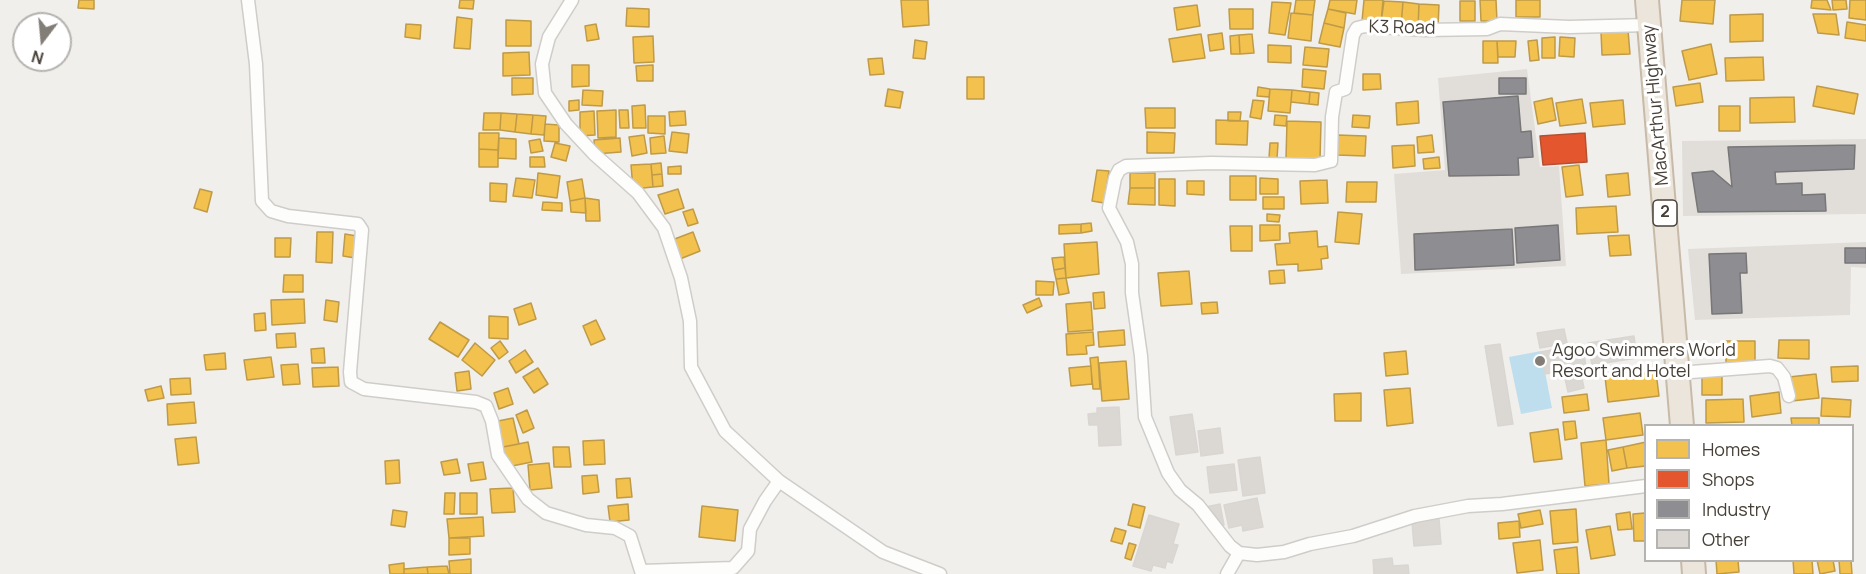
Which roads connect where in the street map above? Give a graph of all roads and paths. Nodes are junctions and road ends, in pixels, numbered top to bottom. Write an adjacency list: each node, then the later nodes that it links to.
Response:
1 (248, 0): 11 (street)
2 (572, 0): 8 (street)
3 (1647, 0): 4 (highway, MacArthur Highway / 2)
4 (1649, 25): 5 (highway, MacArthur Highway / 2); 10 (street, K3 Road)
5 (1678, 373): 6 (street); 7 (highway, MacArthur Highway / 2)
6 (1789, 396)
7 (1682, 424)
8 (779, 481): 11 (street); 12 (street)
9 (1644, 486): 10 (street)
10 (1239, 553): 13 (street)
11 (642, 573)
12 (940, 574)
13 (1227, 574)

